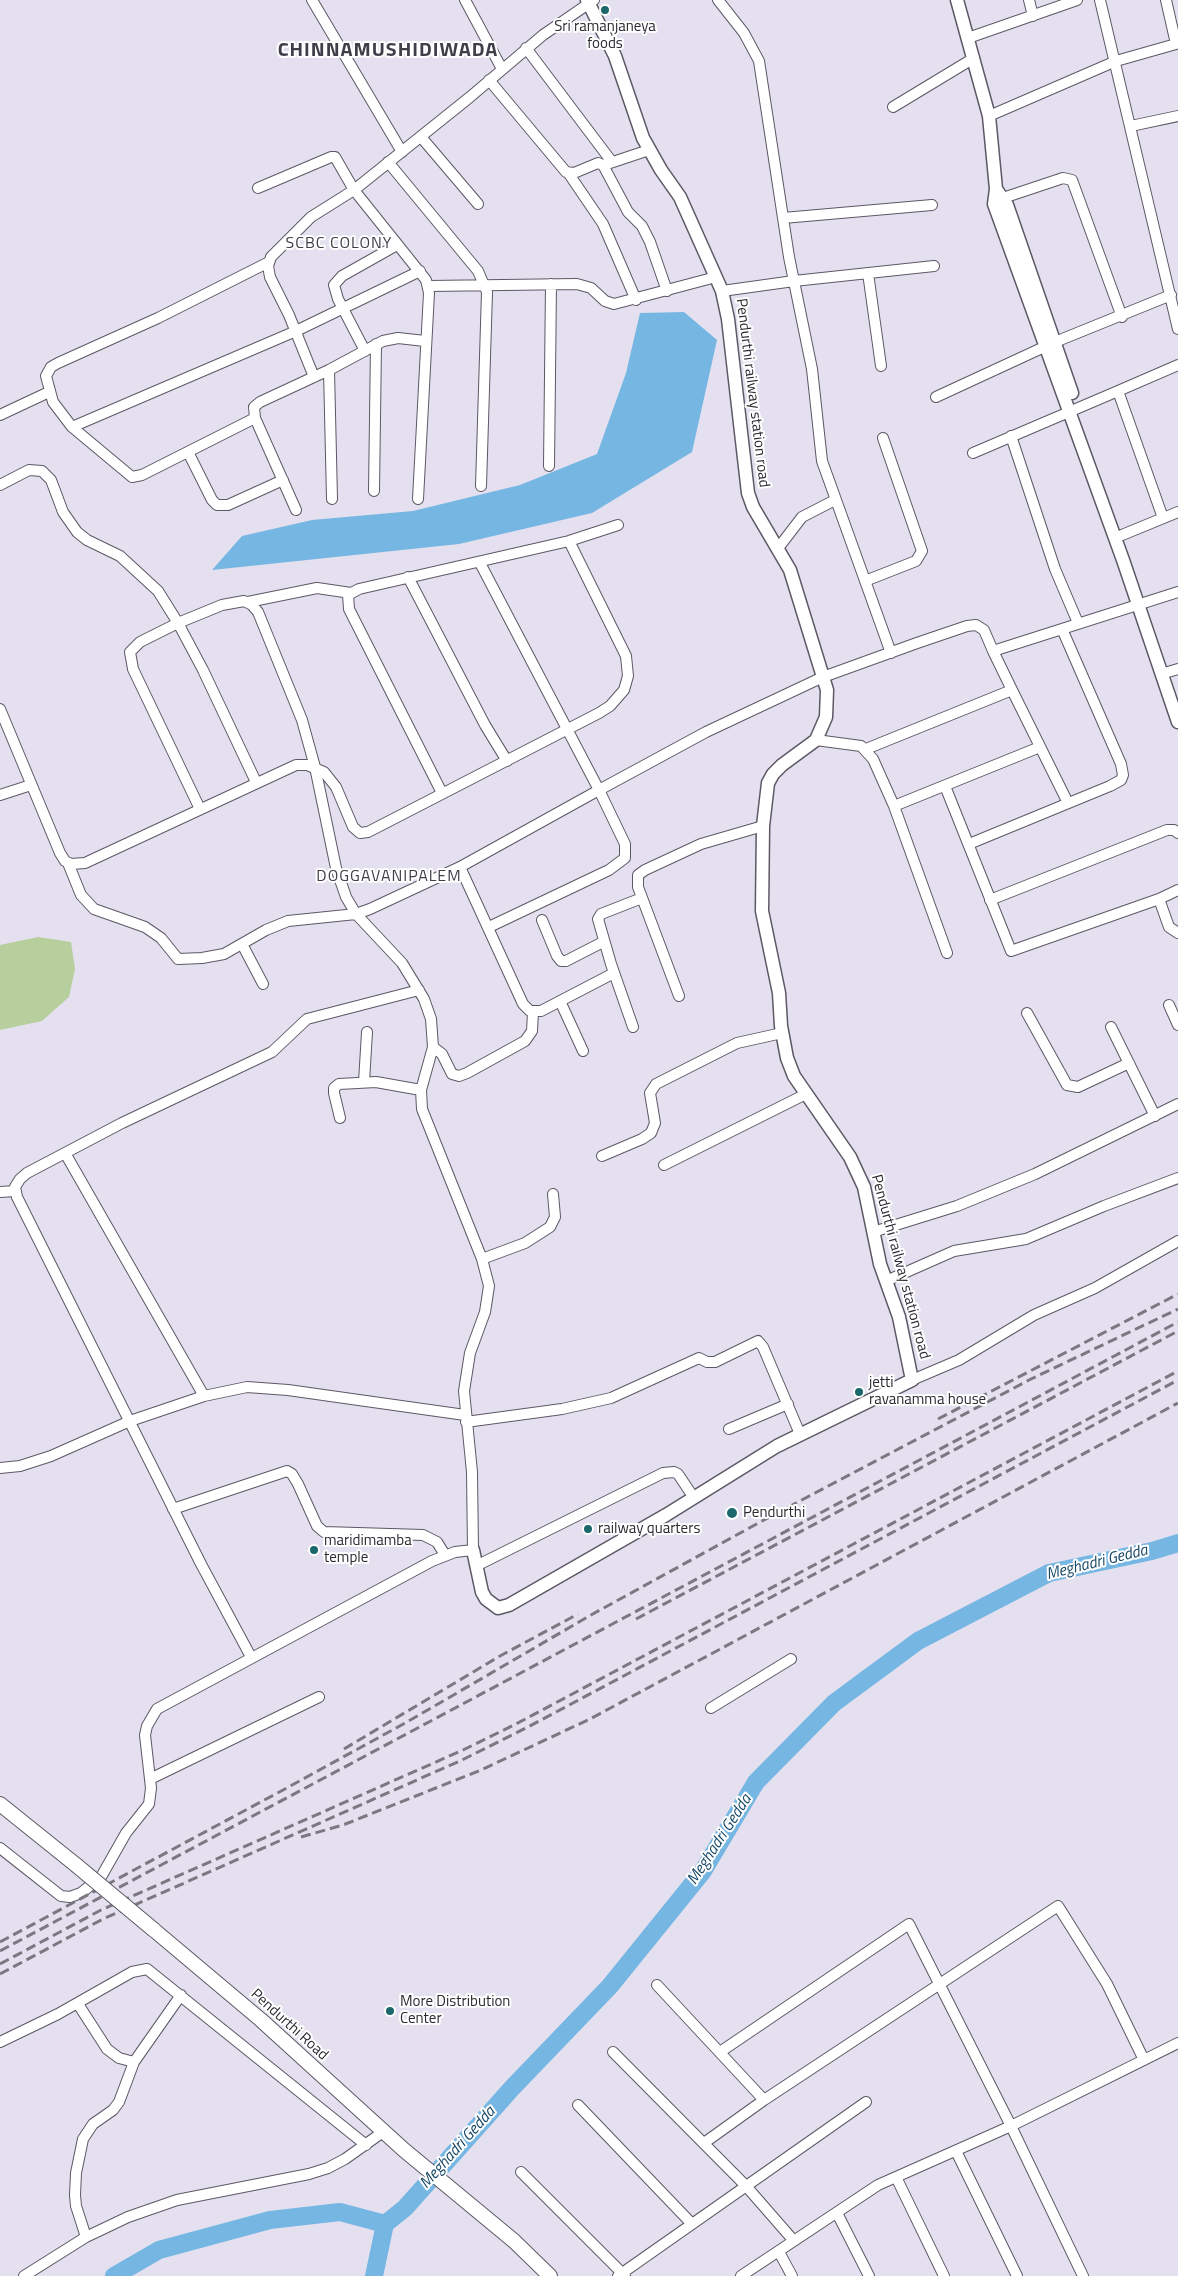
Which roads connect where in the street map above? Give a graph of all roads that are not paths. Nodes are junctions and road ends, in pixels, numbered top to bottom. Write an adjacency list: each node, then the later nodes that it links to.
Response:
1 (312, 0): 24 (street)
2 (465, 0): 16 (street)
3 (718, 0): 33 (street)
4 (957, 0): 11 (street)
5 (1029, 0): 10 (street)
6 (1077, 0): 10 (street)
7 (1100, 0): 15 (street)
8 (1166, 0): 12 (street)
9 (590, 1): 13 (street); 23 (street, Pendurthi railway station road)
10 (1032, 16): 11 (street)
11 (968, 38): 14 (street)
12 (1177, 43): 15 (street)
13 (526, 48): 16 (street); 26 (street)
14 (974, 58): 18 (street); 19 (street)
15 (1116, 61): 19 (street); 21 (street)
16 (502, 69): 17 (street)
17 (489, 80): 22 (street); 27 (street)
18 (892, 107)
19 (989, 116): 30 (street)
20 (1178, 116): 21 (street)
21 (1131, 126): 46 (street)
22 (421, 137): 24 (street); 31 (street)
23 (649, 150): 26 (street); 39 (street, Pendurthi railway station road)
24 (402, 152): 25 (street)
25 (388, 162): 29 (street); 41 (street)
26 (608, 164): 27 (street); 44 (street)
27 (569, 174): 47 (street)
28 (258, 188): 29 (street)
29 (354, 190): 34 (street); 35 (street)
30 (1000, 194): 49 (street); 54 (street)
31 (478, 204)
32 (932, 205): 33 (street)
33 (783, 218): 40 (street)
34 (397, 245): 37 (street); 48 (street)
35 (268, 262): 51 (street); 61 (street)
36 (934, 266): 38 (street)
37 (420, 271): 43 (street); 48 (street)
38 (868, 273): 40 (street); 57 (street)
39 (716, 277): 44 (street); 45 (street, Pendurthi railway station road)
40 (794, 281): 45 (street); 78 (street)
41 (484, 284): 42 (street); 43 (street); 74 (street)
42 (550, 284): 47 (street); 71 (street)
43 (429, 286): 52 (street)
44 (667, 291): 47 (street)
45 (722, 291): 85 (street, Pendurthi railway station road)
46 (1171, 295): 49 (street); 50 (street)
47 (636, 300)
48 (344, 310): 51 (street); 55 (street)
49 (1122, 317): 54 (street)
50 (1178, 329)
51 (296, 331): 59 (street); 66 (street)
52 (425, 340): 53 (street); 77 (street)
53 (376, 344): 55 (street); 75 (street)
54 (1050, 344): 62 (street); 63 (street)
55 (365, 351): 58 (street)
56 (1178, 365): 60 (street)
57 (881, 366)
58 (329, 370): 59 (street); 76 (street)
59 (314, 377): 65 (street)
60 (1118, 391): 63 (street); 81 (street)
61 (49, 392): 64 (street); 66 (street)
62 (936, 397)
63 (1073, 409): 67 (street); 83 (street); 92 (street)
64 (0, 415)
65 (255, 418): 69 (street); 72 (street)
66 (72, 427): 69 (street)
67 (1011, 436): 70 (street); 94 (street)
68 (883, 438): 88 (street)
69 (188, 452): 72 (street)
70 (973, 453)
71 (549, 466)
72 (283, 480): 79 (street)
73 (0, 485): 93 (street)
74 (482, 486)
75 (374, 491)
76 (332, 499)
77 (418, 499)
78 (835, 500): 85 (street); 88 (street)
79 (296, 510)
80 (1178, 512): 81 (street)
81 (1163, 518): 83 (street)
82 (618, 525): 84 (street)
83 (1122, 535): 92 (street)
84 (569, 542): 86 (street); 105 (street)
85 (779, 547): 99 (street, Pendurthi railway station road)
86 (480, 563): 87 (street); 105 (street)
87 (408, 577): 90 (street); 109 (street)
88 (865, 581): 97 (street)
89 (1178, 592): 92 (street)
90 (351, 593): 91 (street); 115 (street)
91 (248, 602): 93 (street); 110 (street)
92 (1142, 602): 94 (street); 98 (street); 104 (street)
93 (178, 623): 111 (street); 119 (street)
94 (1078, 623): 95 (street)
95 (1062, 629): 96 (street); 117 (street)
96 (993, 652): 97 (street); 100 (street)
97 (891, 653): 99 (street)
98 (1173, 671): 101 (street)
99 (823, 677): 106 (street, Pendurthi railway station road); 114 (street)
100 (1012, 690): 107 (street); 108 (street)
101 (1178, 699)
102 (0, 709): 103 (street)
103 (2, 721): 112 (street)
104 (1178, 722)
105 (567, 729): 109 (street); 114 (street)
106 (816, 740): 108 (street); 120 (street, Pendurthi railway station road)
107 (1040, 746): 113 (street); 117 (street)
108 (866, 749): 118 (street)
109 (507, 761): 115 (street)
110 (315, 767): 111 (street); 115 (street); 129 (street)
111 (256, 782): 119 (street)
112 (31, 785): 116 (street); 123 (street)
113 (945, 786): 118 (street); 122 (street)
114 (599, 790): 124 (street); 131 (street)
115 (442, 793)
116 (0, 795)
117 (1068, 803): 122 (street)
118 (894, 806): 135 (street)
119 (200, 809): 123 (street)
120 (763, 826): 126 (street); 148 (street, Pendurthi railway station road)
121 (1178, 833): 128 (street)
122 (969, 844): 128 (street)
123 (68, 863): 134 (street)
124 (460, 867): 129 (street); 131 (street)
125 (1178, 890): 127 (street)
126 (642, 898): 133 (street); 139 (street)
127 (1159, 899): 128 (street); 132 (street)
128 (990, 900)
129 (356, 914): 134 (street); 138 (street)
130 (542, 920): 133 (street)
131 (489, 927): 142 (street)
132 (1178, 933)
133 (603, 942): 136 (street)
134 (242, 944): 137 (street)
135 (947, 953)
136 (614, 974): 140 (street); 145 (street)
137 (263, 984)
138 (419, 990): 149 (street); 158 (street)
139 (680, 996)
140 (560, 1000): 142 (street); 150 (street)
141 (1169, 1005): 144 (street)
142 (533, 1012): 149 (street)
143 (1028, 1012): 151 (street)
144 (1178, 1025)
145 (633, 1027)
146 (1110, 1027): 151 (street)
147 (368, 1032): 152 (street)
148 (782, 1033): 154 (street, Pendurthi railway station road); 159 (street)
149 (433, 1047): 153 (street)
150 (583, 1051)
151 (1128, 1063): 156 (street)
152 (364, 1082): 153 (street); 157 (street)
153 (421, 1090): 167 (street)
154 (806, 1094): 160 (street); 165 (street, Pendurthi railway station road)
155 (1178, 1104): 156 (street)
156 (1155, 1116): 165 (street)
157 (340, 1118)
158 (65, 1153): 162 (street); 170 (street)
159 (602, 1156)
160 (664, 1165)
161 (1178, 1178): 168 (street)
162 (15, 1191): 163 (street); 173 (street)
163 (0, 1192)
164 (554, 1194): 167 (street)
165 (873, 1232): 168 (street, Pendurthi railway station road)
166 (1178, 1241): 169 (street)
167 (482, 1259): 172 (street)
168 (886, 1281): 169 (street, Pendurthi railway station road)
169 (912, 1380): 175 (street, Pendurthi railway station road)
170 (204, 1396): 172 (street); 173 (street)
171 (788, 1404): 172 (street); 174 (street); 175 (street)
172 (466, 1418): 179 (street)
173 (130, 1421): 176 (street); 178 (street)
174 (729, 1429)
175 (800, 1434): 177 (street, Pendurthi railway station road)
176 (0, 1468)
177 (694, 1498): 181 (street); 181 (street, Pendurthi railway station road)
178 (173, 1508): 180 (street); 182 (street)
179 (473, 1550): 180 (street); 181 (street, Pendurthi railway station road)
180 (445, 1555): 182 (street)
181 (476, 1566)
182 (251, 1657): 186 (street)
183 (791, 1659): 185 (street)
184 (319, 1697): 186 (street)
185 (711, 1708)
186 (150, 1779): 188 (street)
187 (0, 1804): 203 (main road, Pendurthi Road, bridge)
188 (0, 1848)
189 (657, 1984): 196 (street)
190 (939, 1984): 196 (street); 197 (street); 199 (street); 202 (street)
191 (180, 1994): 192 (street); 198 (street); 205 (street)
192 (78, 2004): 193 (street); 198 (street)
193 (0, 2042)
194 (1178, 2044): 197 (street)
195 (613, 2052): 204 (street)
196 (720, 2052): 199 (street)
197 (1144, 2060): 202 (street)
198 (134, 2062): 212 (street)
199 (764, 2100): 204 (street)
200 (866, 2102): 209 (street)
201 (578, 2104): 211 (street)
202 (1012, 2126): 206 (street); 223 (street)
203 (383, 2132): 205 (street); 217 (main road, Pendurthi Road)
204 (704, 2143): 209 (street)
205 (366, 2145): 212 (street)
206 (956, 2151): 208 (street); 222 (street)
207 (521, 2172): 215 (street)
208 (896, 2177): 210 (street); 221 (street)
209 (746, 2186): 211 (street); 213 (street)
210 (837, 2213): 213 (street); 220 (street)
211 (692, 2224): 215 (street)
212 (86, 2237): 216 (street)
213 (794, 2242): 214 (street)
214 (779, 2252): 218 (street); 219 (street)
215 (622, 2275)
216 (24, 2276)
217 (550, 2276)
218 (741, 2276)
219 (792, 2276)
220 (868, 2276)
221 (944, 2276)
222 (1017, 2276)
223 (1083, 2276)

